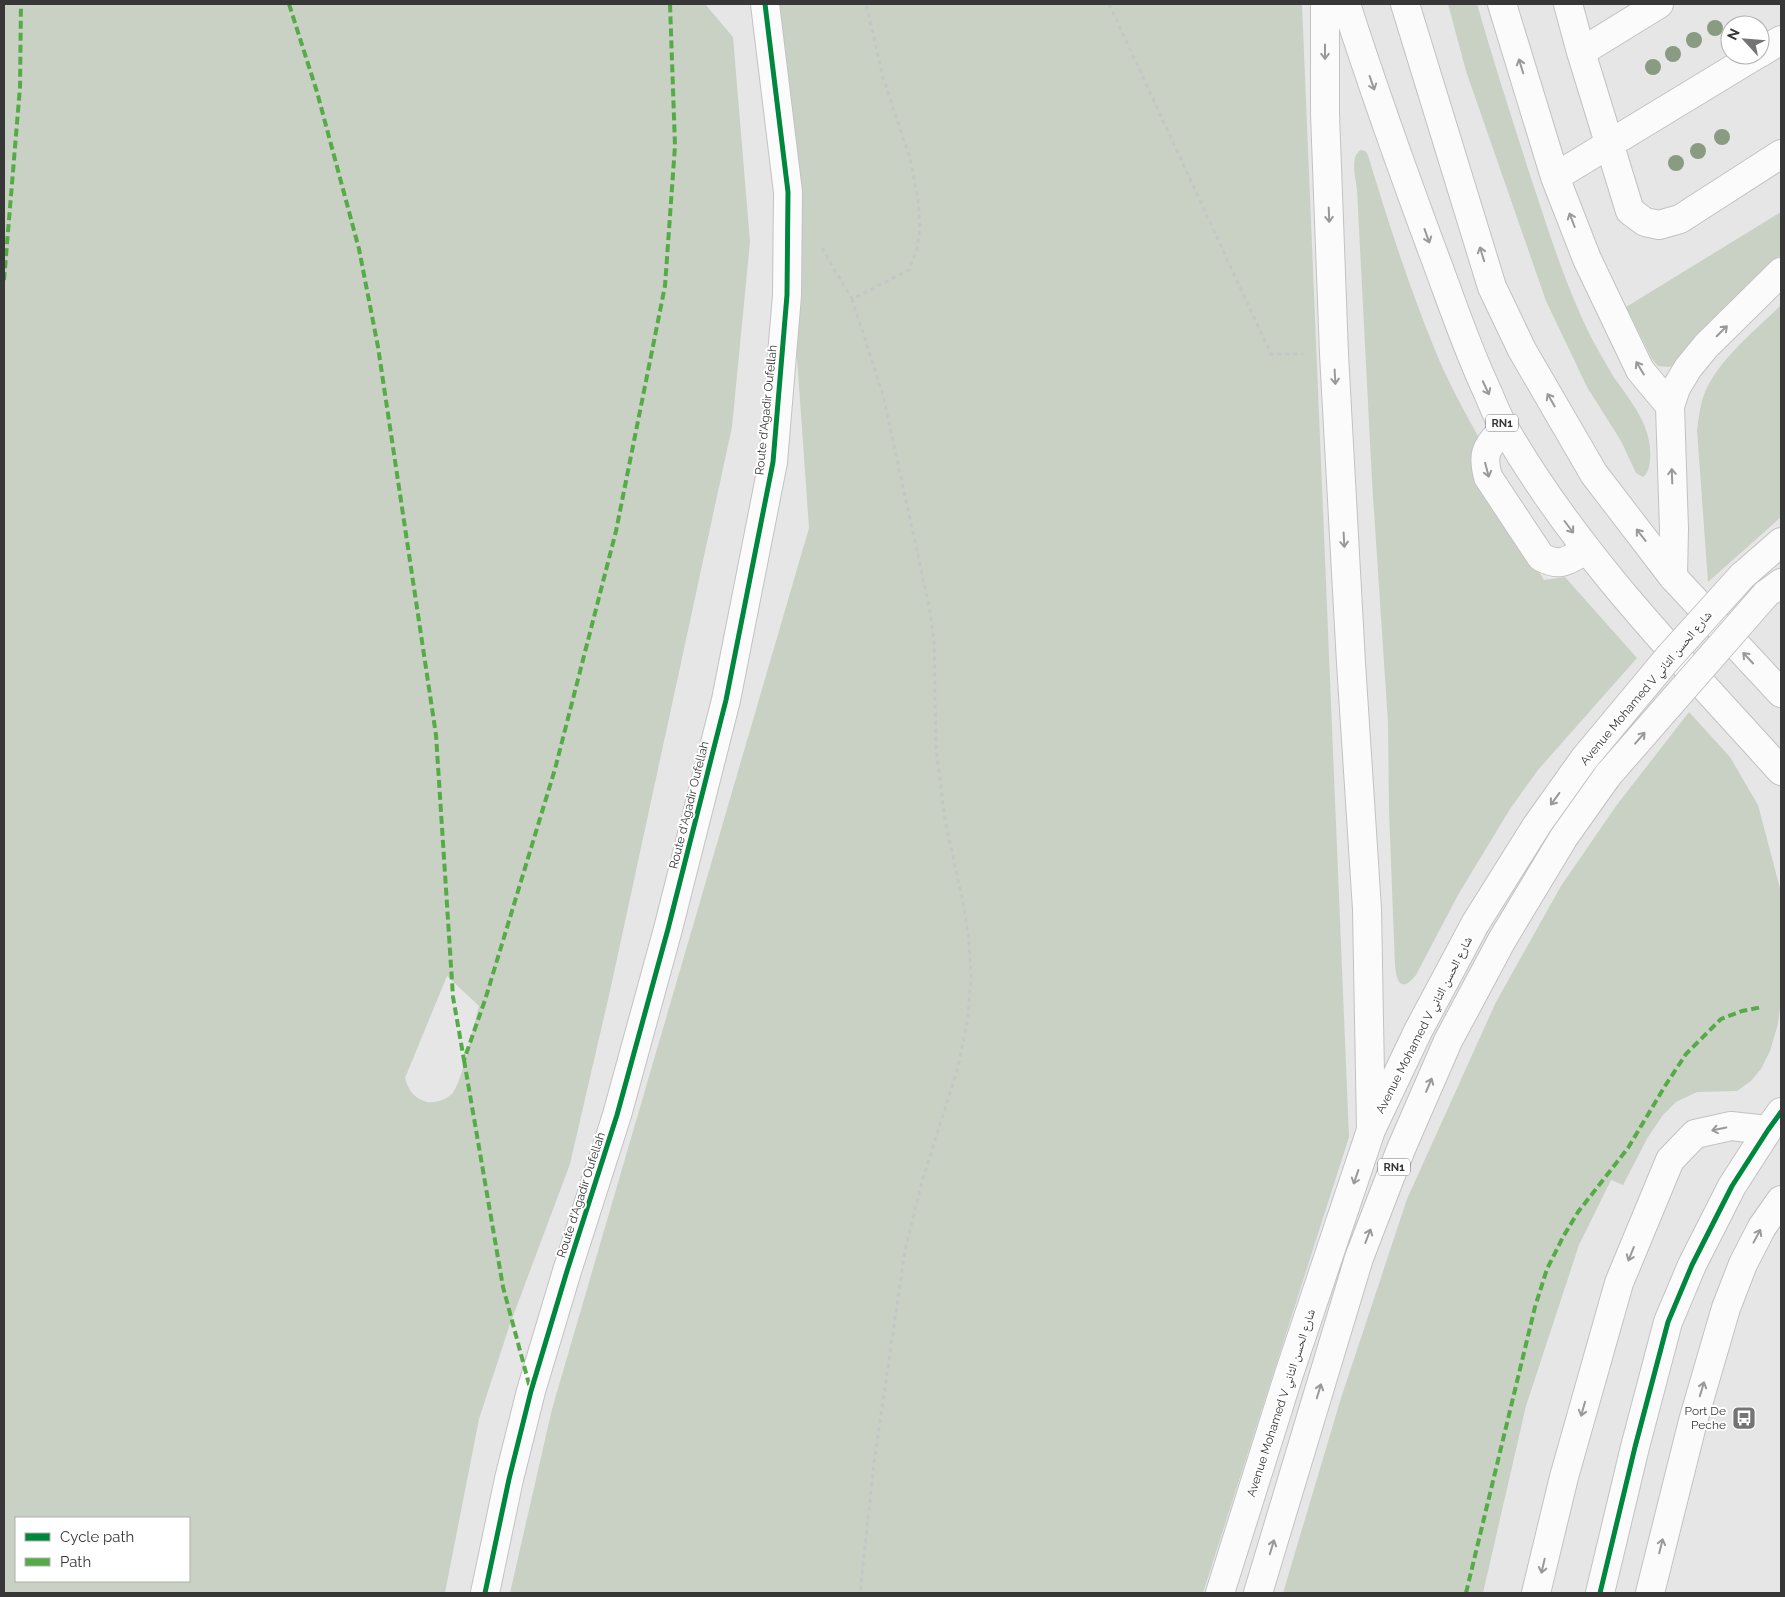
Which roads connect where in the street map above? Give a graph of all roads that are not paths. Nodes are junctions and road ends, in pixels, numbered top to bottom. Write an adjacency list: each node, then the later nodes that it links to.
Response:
1 (765, 4): 27 (main road, Route d'Agadir Oufellah)
2 (1325, 4): 25 (main road, one-way to 25)
3 (1346, 4): 17 (main road, RN1, one-way to 17)
4 (1405, 4): 20 (main road, one-way to 4)
5 (1502, 4): 14 (main road, one-way to 5)
6 (1568, 4): 10 (main road)
7 (1659, 4): 10 (main road)
8 (1781, 40): 9 (main road)
9 (1770, 46)
10 (1581, 52): 12 (main road)
11 (1740, 65): 12 (main road)
12 (1610, 144): 13 (main road); 14 (main road)
13 (1781, 154)
14 (1556, 177): 16 (main road, one-way to 14)
15 (1781, 272): 16 (main road, one-way to 15)
16 (1670, 406): 20 (main road, one-way to 16)
17 (1504, 427): 19 (main road, RN1, one-way to 19); 19 (main road, one-way to 19)
18 (1781, 542): 25 (main road, Avenue Mohamed V شارع الحسن الثاني / RN1, one-way to 25, bridge)
19 (1586, 550): 23 (main road, RN1)
20 (1673, 577): 22 (main road, one-way to 20)
21 (1774, 588): 29 (main road, RN1, one-way to 21, bridge)
22 (1781, 693)
23 (1781, 772)
24 (1774, 1121): 30 (main road, one-way to 30); 31 (main road)
25 (1371, 1130): 28 (main road, Avenue Mohamed V شارع الحسن الثاني / RN1, one-way to 28)
26 (1781, 1200): 32 (main road, one-way to 26)
27 (486, 1593)
28 (1220, 1593)
29 (1258, 1593)
30 (1536, 1593)
31 (1600, 1593)
32 (1650, 1593)

